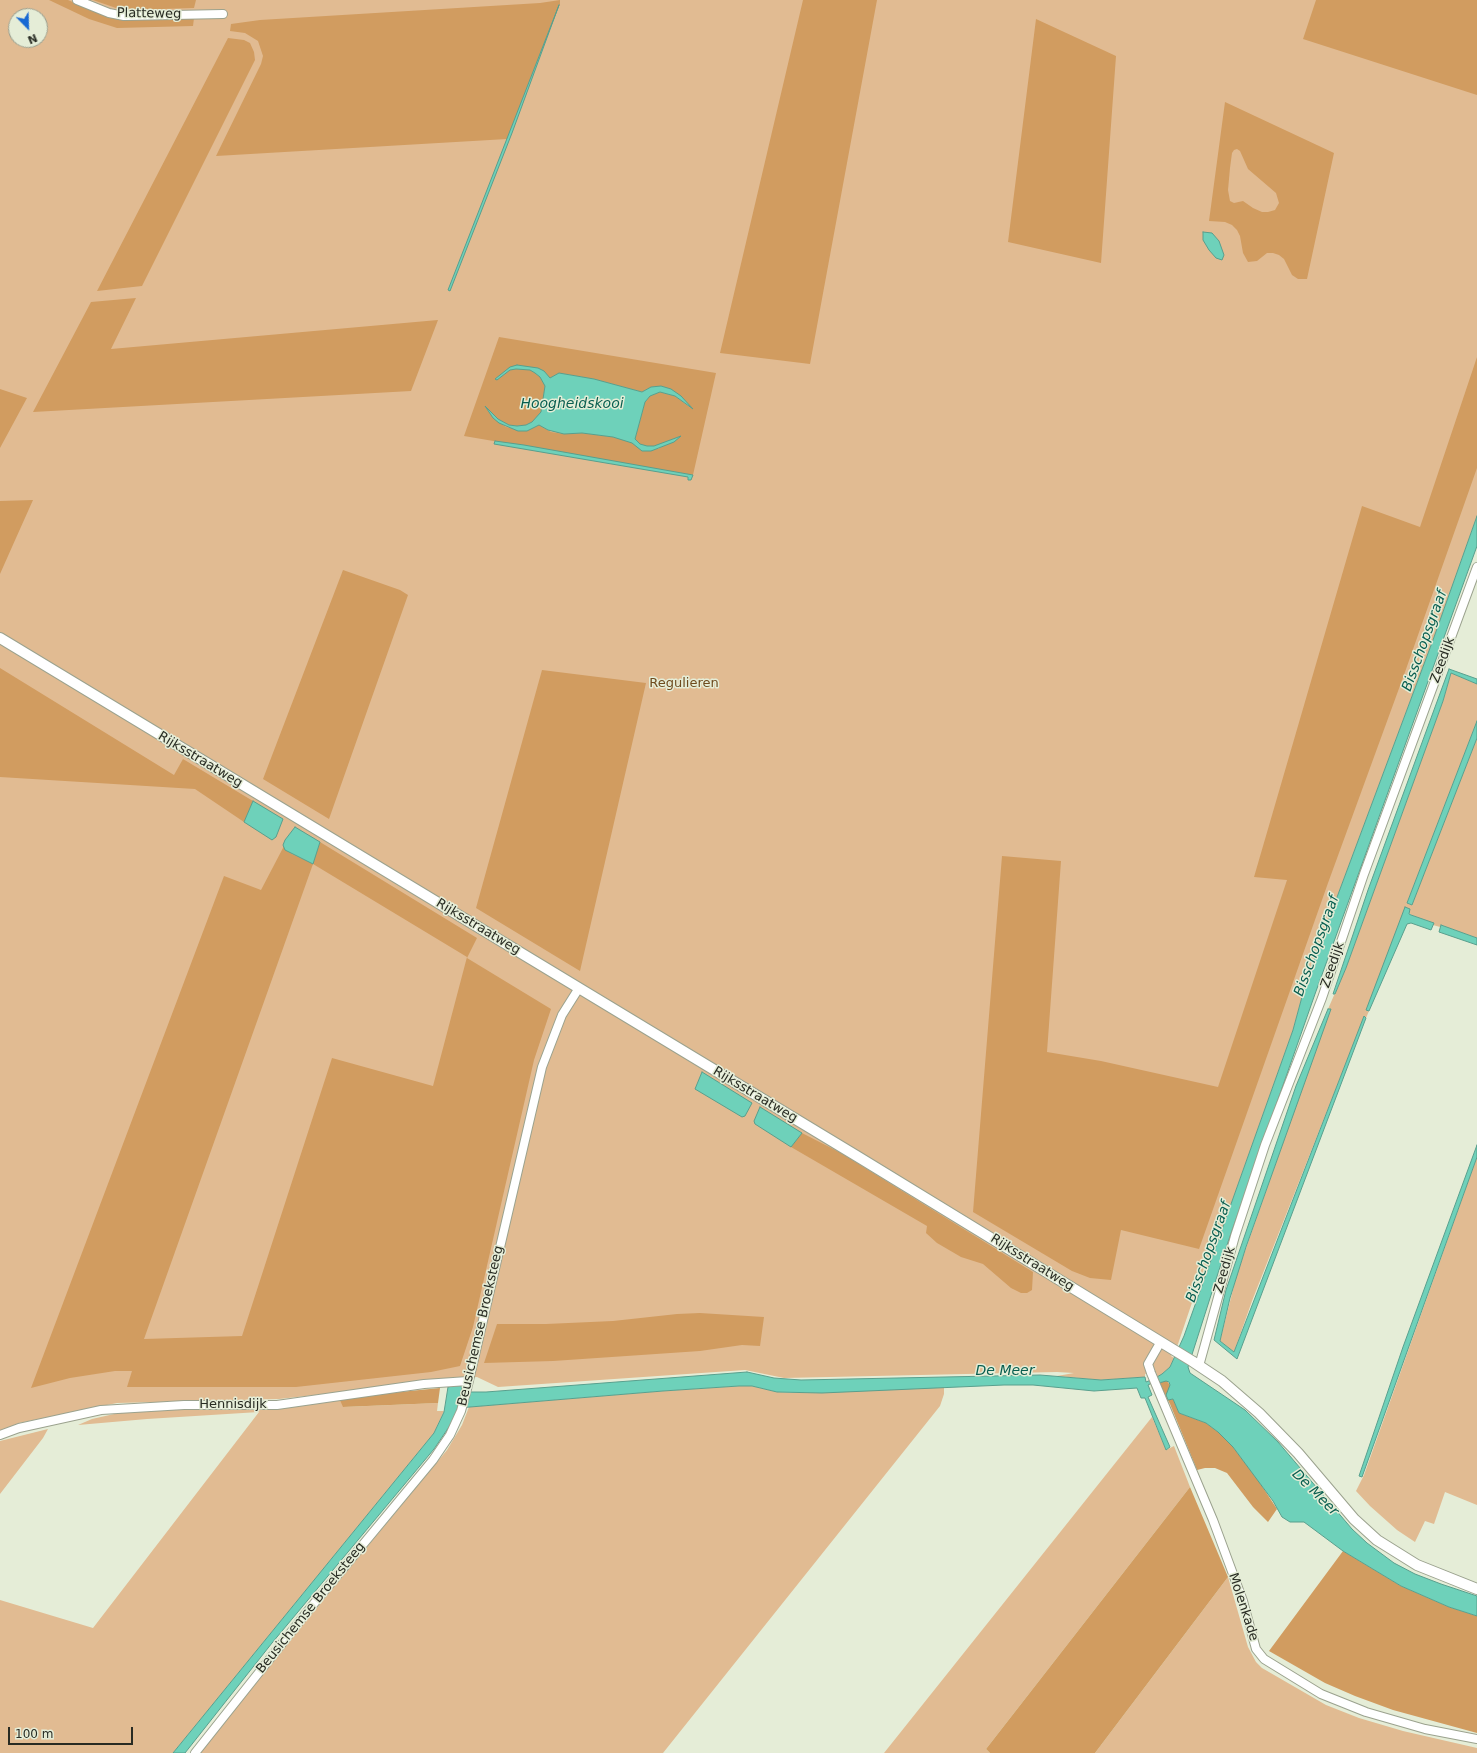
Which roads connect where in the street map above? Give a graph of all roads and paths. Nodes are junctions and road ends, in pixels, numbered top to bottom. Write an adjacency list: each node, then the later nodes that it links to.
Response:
1 (77, 0): 2 (street, Platteweg)
2 (223, 14)
3 (1477, 567): 7 (street, Zeedijk)
4 (0, 638): 5 (main road, Rijksstraatweg)
5 (579, 988): 6 (main road, Rijksstraatweg); 8 (street, Beusichemse Broeksteeg)
6 (1160, 1343): 7 (main road, Rijksstraatweg); 11 (street, Molenkade)
7 (1196, 1363): 10 (main road, Rijksstraatweg)
8 (468, 1385): 9 (street, Hennisdijk); 12 (street, Beusichemse Broeksteeg)
9 (0, 1435)
10 (1477, 1589)
11 (1477, 1739)
12 (195, 1753)

